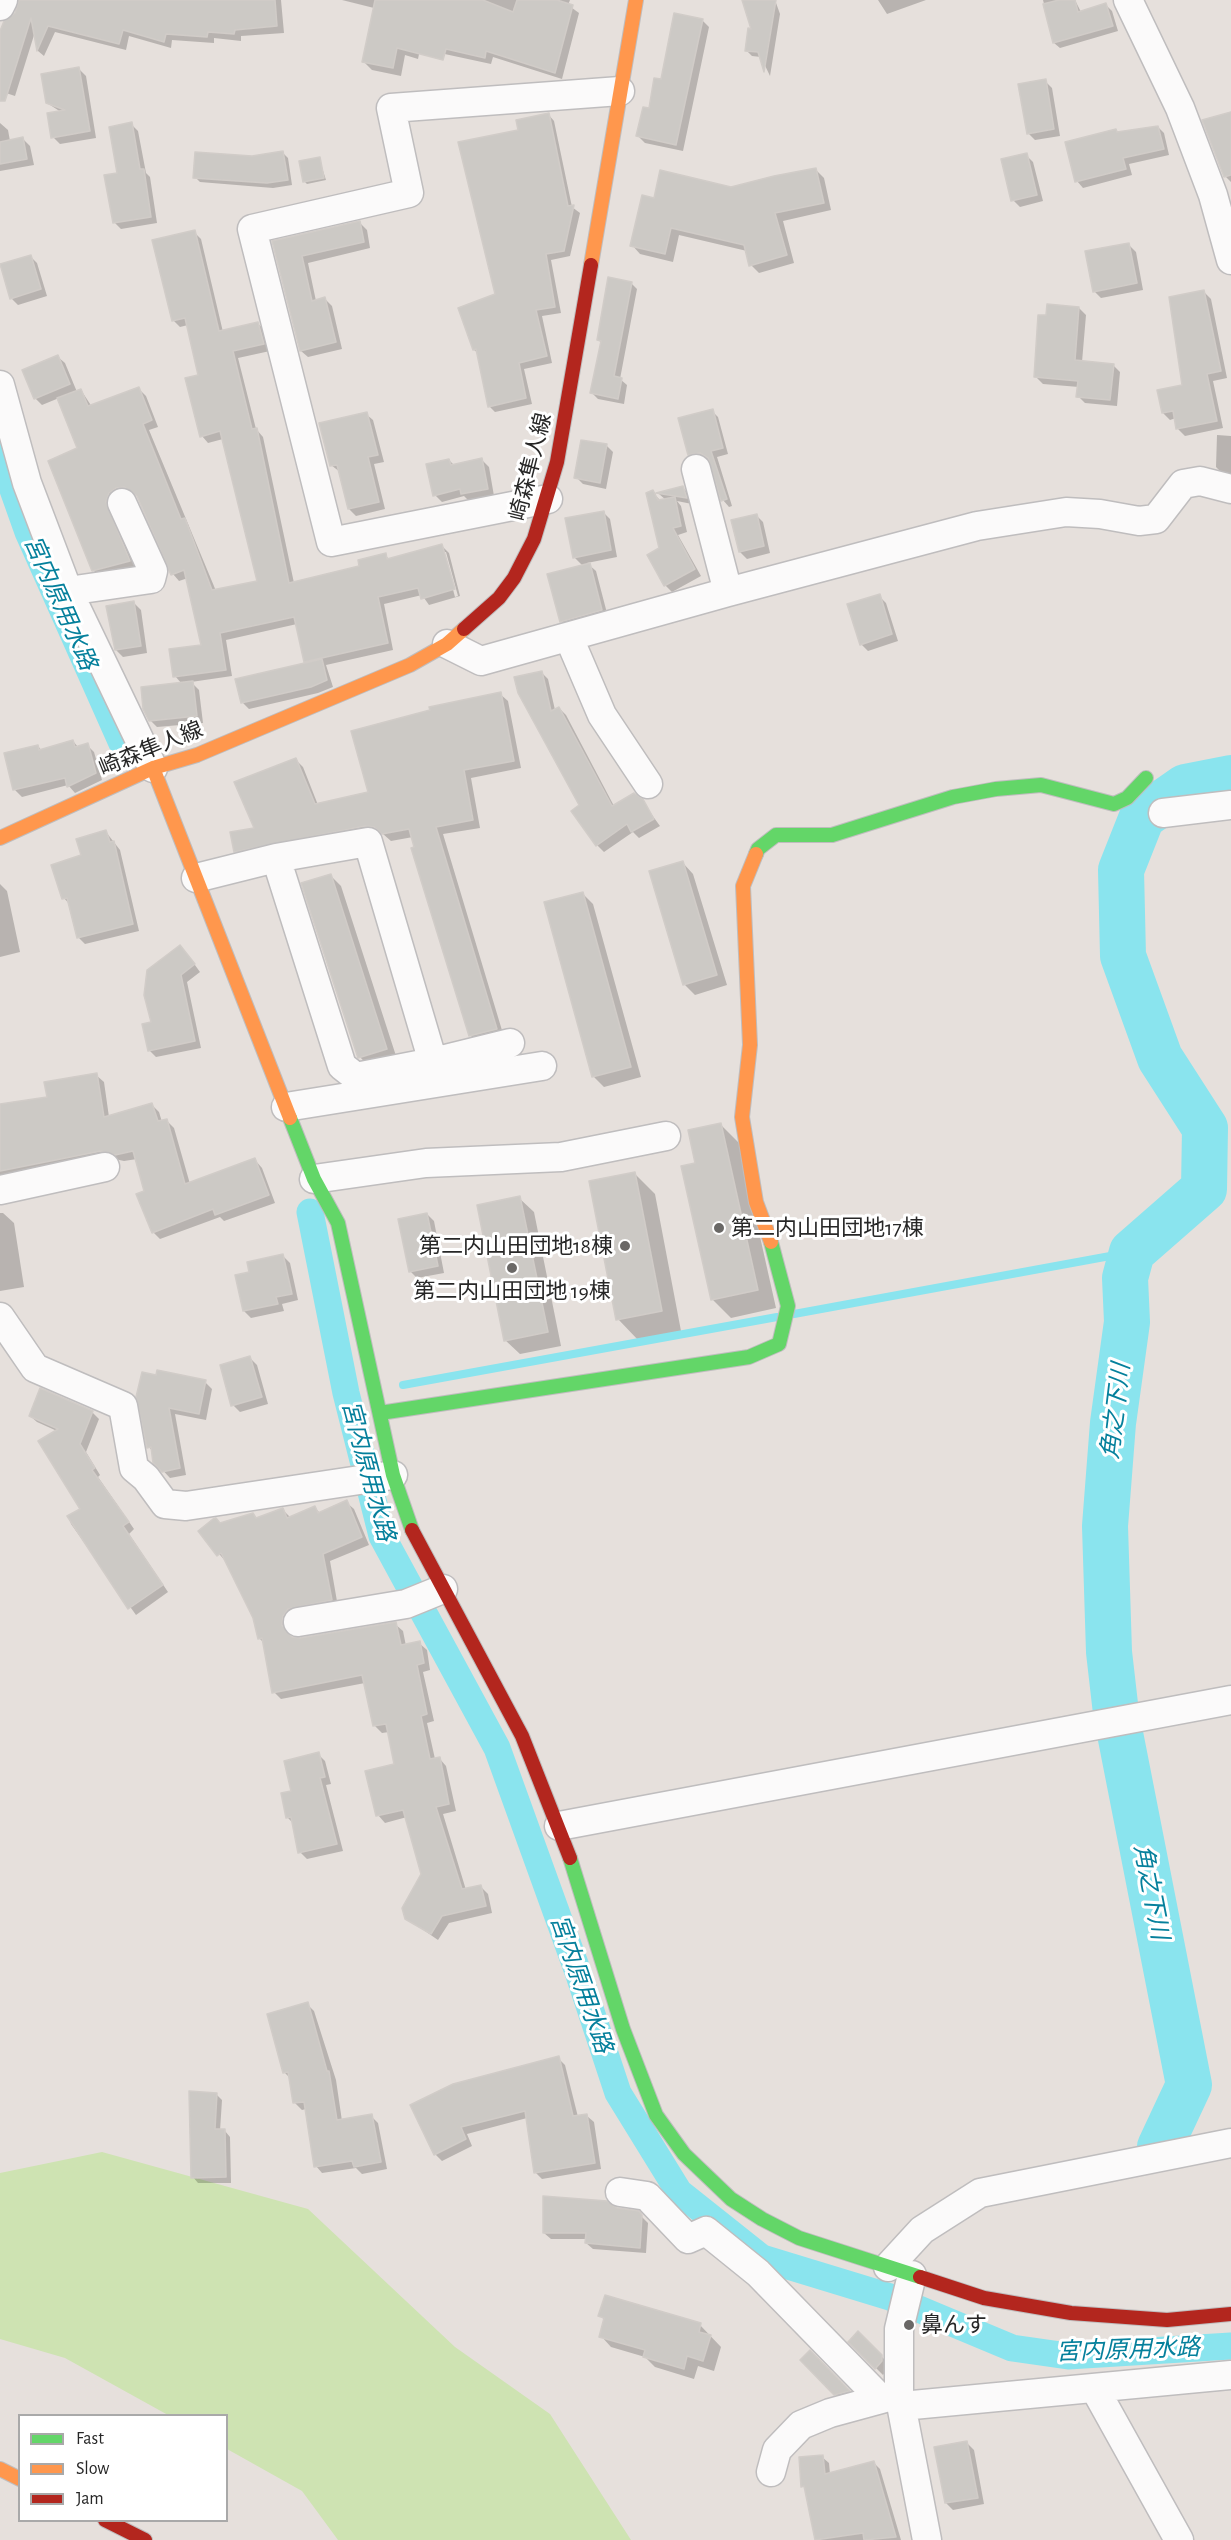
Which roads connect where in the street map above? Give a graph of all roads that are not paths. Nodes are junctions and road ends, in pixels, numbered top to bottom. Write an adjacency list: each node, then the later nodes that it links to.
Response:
1 (3, 0): 4 (street)
2 (636, 0): 5 (street, 崎森隼人線)
3 (1128, 0): 6 (street)
4 (0, 6)
5 (620, 91): 10 (street, 崎森隼人線); 10 (street)
6 (1231, 260)
7 (0, 385): 12 (street)
8 (696, 470): 13 (street)
9 (1231, 489): 13 (street)
10 (548, 499): 15 (street, 崎森隼人線)
11 (122, 503): 12 (street)
12 (68, 591): 16 (street)
13 (728, 592): 14 (street)
14 (569, 638): 15 (street); 18 (street)
15 (447, 644): 16 (street, 崎森隼人線)
16 (153, 768): 21 (street, 崎森隼人線); 23 (street)
17 (1146, 778): 33 (street)
18 (648, 784)
19 (1231, 805): 20 (street)
20 (1163, 813)
21 (0, 838)
22 (276, 858): 23 (street); 25 (street); 25 (street)
23 (196, 878): 27 (street)
24 (510, 1043): 25 (street)
25 (433, 1062)
26 (542, 1066): 27 (street)
27 (286, 1107): 30 (street)
28 (666, 1136): 30 (street)
29 (105, 1167): 31 (street)
30 (314, 1179): 33 (street)
31 (0, 1190)
32 (0, 1317): 34 (street)
33 (380, 1413): 34 (street)
34 (376, 1478): 35 (street)
35 (427, 1596): 36 (street); 38 (street)
36 (298, 1622)
37 (1231, 1700): 38 (street)
38 (559, 1826): 41 (street)
39 (1231, 2143): 42 (street)
40 (620, 2192): 41 (street)
41 (718, 2216): 42 (street); 46 (street)
42 (900, 2271): 43 (street); 46 (street)
43 (1231, 2314)
44 (1231, 2375): 45 (street)
45 (1095, 2389): 46 (street); 53 (street)
46 (894, 2400): 48 (street); 52 (street)
47 (0, 2469): 49 (street)
48 (771, 2472)
49 (18, 2478)
50 (109, 2522): 51 (street)
51 (145, 2540)
52 (927, 2540)
53 (1179, 2540)

